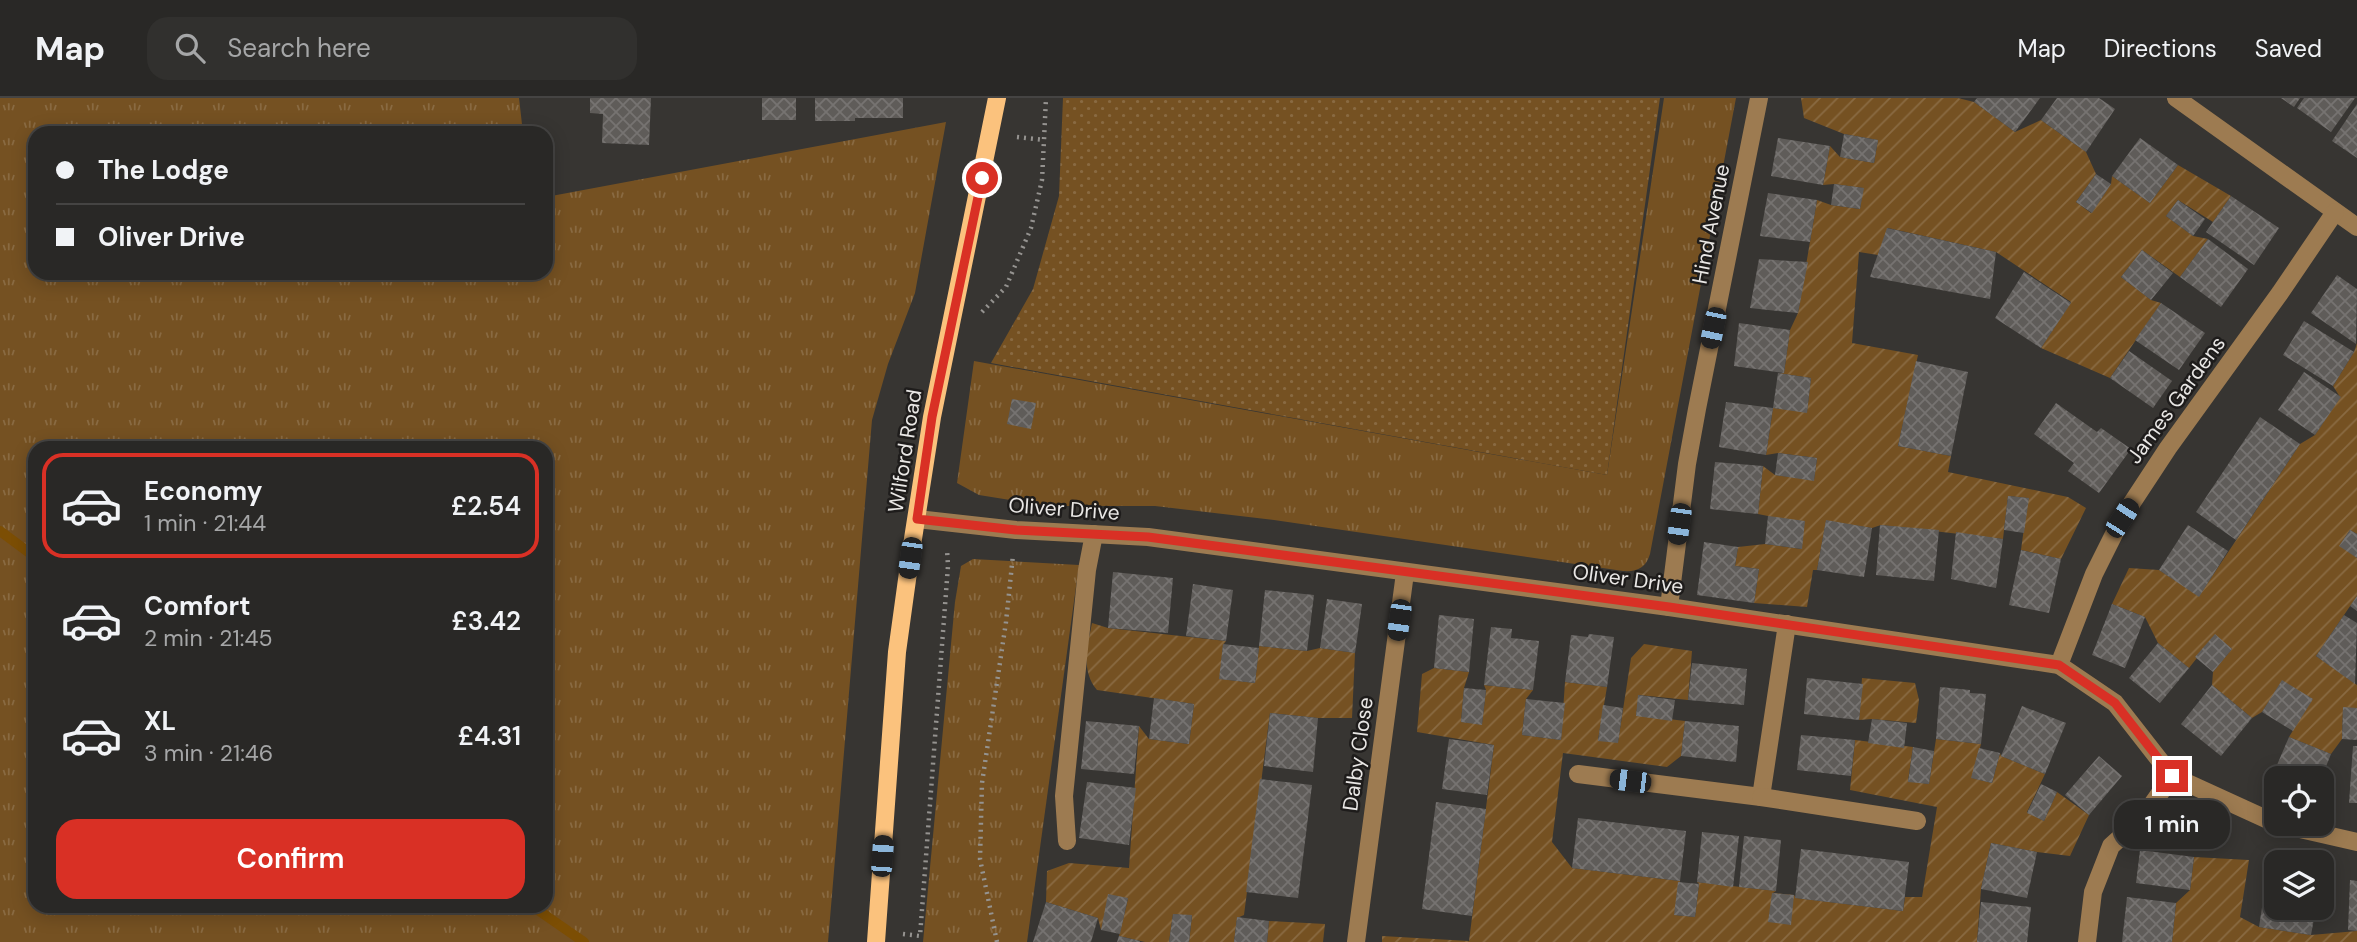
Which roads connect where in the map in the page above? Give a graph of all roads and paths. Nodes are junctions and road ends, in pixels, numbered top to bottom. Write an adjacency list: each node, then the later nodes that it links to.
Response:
1 (997, 98): 8 (main road, Wilford Road)
2 (1759, 98): 13 (street, Hind Avenue)
3 (2176, 98): 5 (street)
4 (1044, 140): 7 (path)
5 (2335, 212): 6 (street); 15 (street, James Gardens)
6 (2357, 227)
7 (974, 321)
8 (917, 519): 9 (street, Oliver Drive); 24 (main road, Wilford Road)
9 (946, 522): 10 (street, Oliver Drive); 24 (path)
10 (1016, 530): 11 (street, Oliver Drive); 25 (path)
11 (1094, 534): 12 (street, Oliver Drive); 22 (street)
12 (1405, 573): 13 (street, Oliver Drive); 26 (street, Dalby Close)
13 (1669, 607): 14 (street, Oliver Drive)
14 (1787, 624): 15 (street, Oliver Drive); 18 (street)
15 (2059, 665): 17 (street, Oliver Drive)
16 (1578, 774): 18 (street)
17 (2172, 776): 19 (street, Oliver Drive); 27 (street)
18 (1760, 797): 20 (street)
19 (2264, 818)
20 (1917, 821)
21 (2330, 836): 23 (street, Oliver Drive)
22 (1067, 841)
23 (2357, 842)
24 (876, 937)
25 (997, 942)
26 (1356, 942)
27 (2087, 942)

